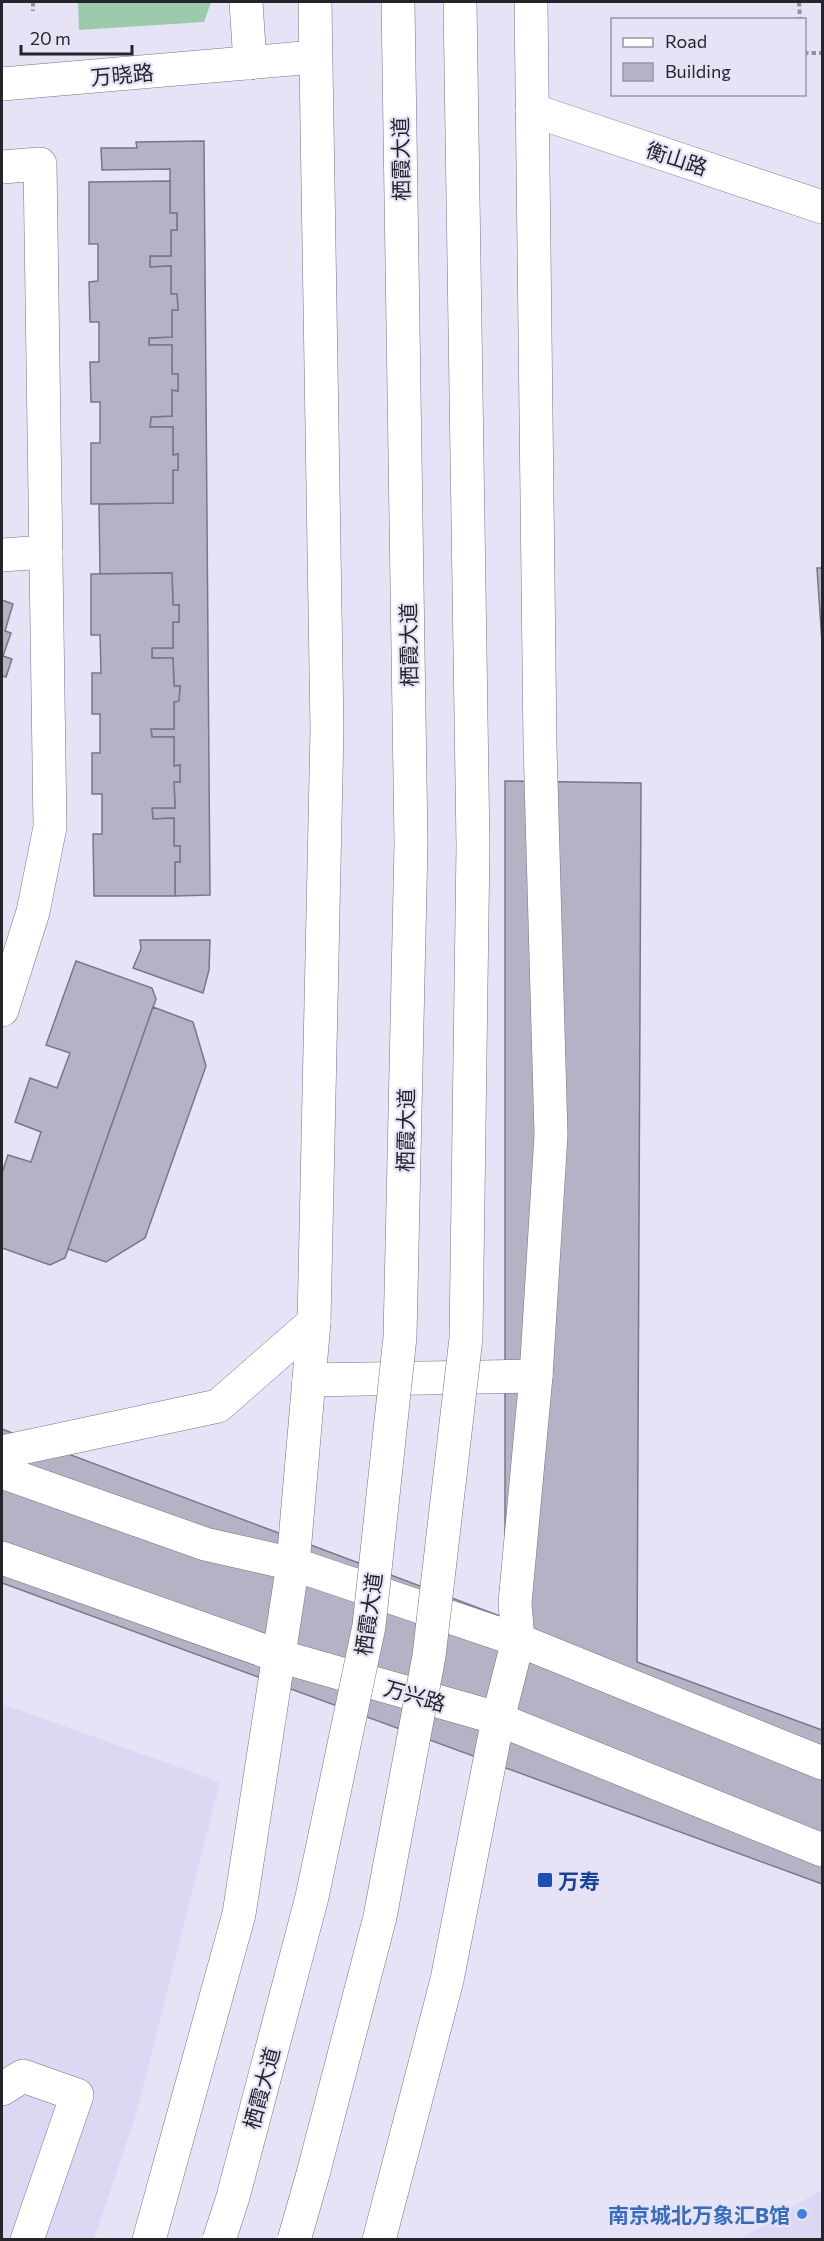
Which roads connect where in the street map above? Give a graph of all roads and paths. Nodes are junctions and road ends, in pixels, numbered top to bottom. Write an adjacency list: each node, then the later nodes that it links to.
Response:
1 (33, 2): 8 (path)
2 (246, 2): 13 (main road)
3 (315, 2): 12 (main road)
4 (398, 2): 36 (main road, 栖霞大道, bridge)
5 (460, 2): 37 (main road, bridge)
6 (531, 2): 15 (main road)
7 (799, 2): 9 (path)
8 (33, 11)
9 (800, 18)
10 (806, 53): 11 (path)
11 (822, 53)
12 (315, 57): 13 (main road, 万晓路); 21 (main road)
13 (250, 63): 14 (main road, 万晓路)
14 (2, 84)
15 (532, 110): 17 (main road, 衡山路); 22 (main road)
16 (2, 167): 18 (main road)
17 (822, 207)
18 (46, 552): 19 (main road); 20 (main road)
19 (2, 555)
20 (2, 1010)
21 (314, 1323): 23 (main road); 24 (main road)
22 (536, 1376): 23 (main road); 28 (main road)
23 (309, 1380): 27 (main road)
24 (2, 1452)
25 (2, 1472): 27 (main road)
26 (2, 1558): 29 (main road, 万兴路)
27 (293, 1563): 28 (main road); 29 (main road)
28 (518, 1640): 30 (main road); 31 (main road)
29 (279, 1656): 30 (main road, 万兴路); 35 (main road)
30 (498, 1719): 32 (main road, 万兴路); 38 (main road)
31 (822, 1762)
32 (822, 1850)
33 (2, 2088): 34 (main road)
34 (27, 2240)
35 (149, 2240)
36 (219, 2240)
37 (294, 2240)
38 (379, 2240)

